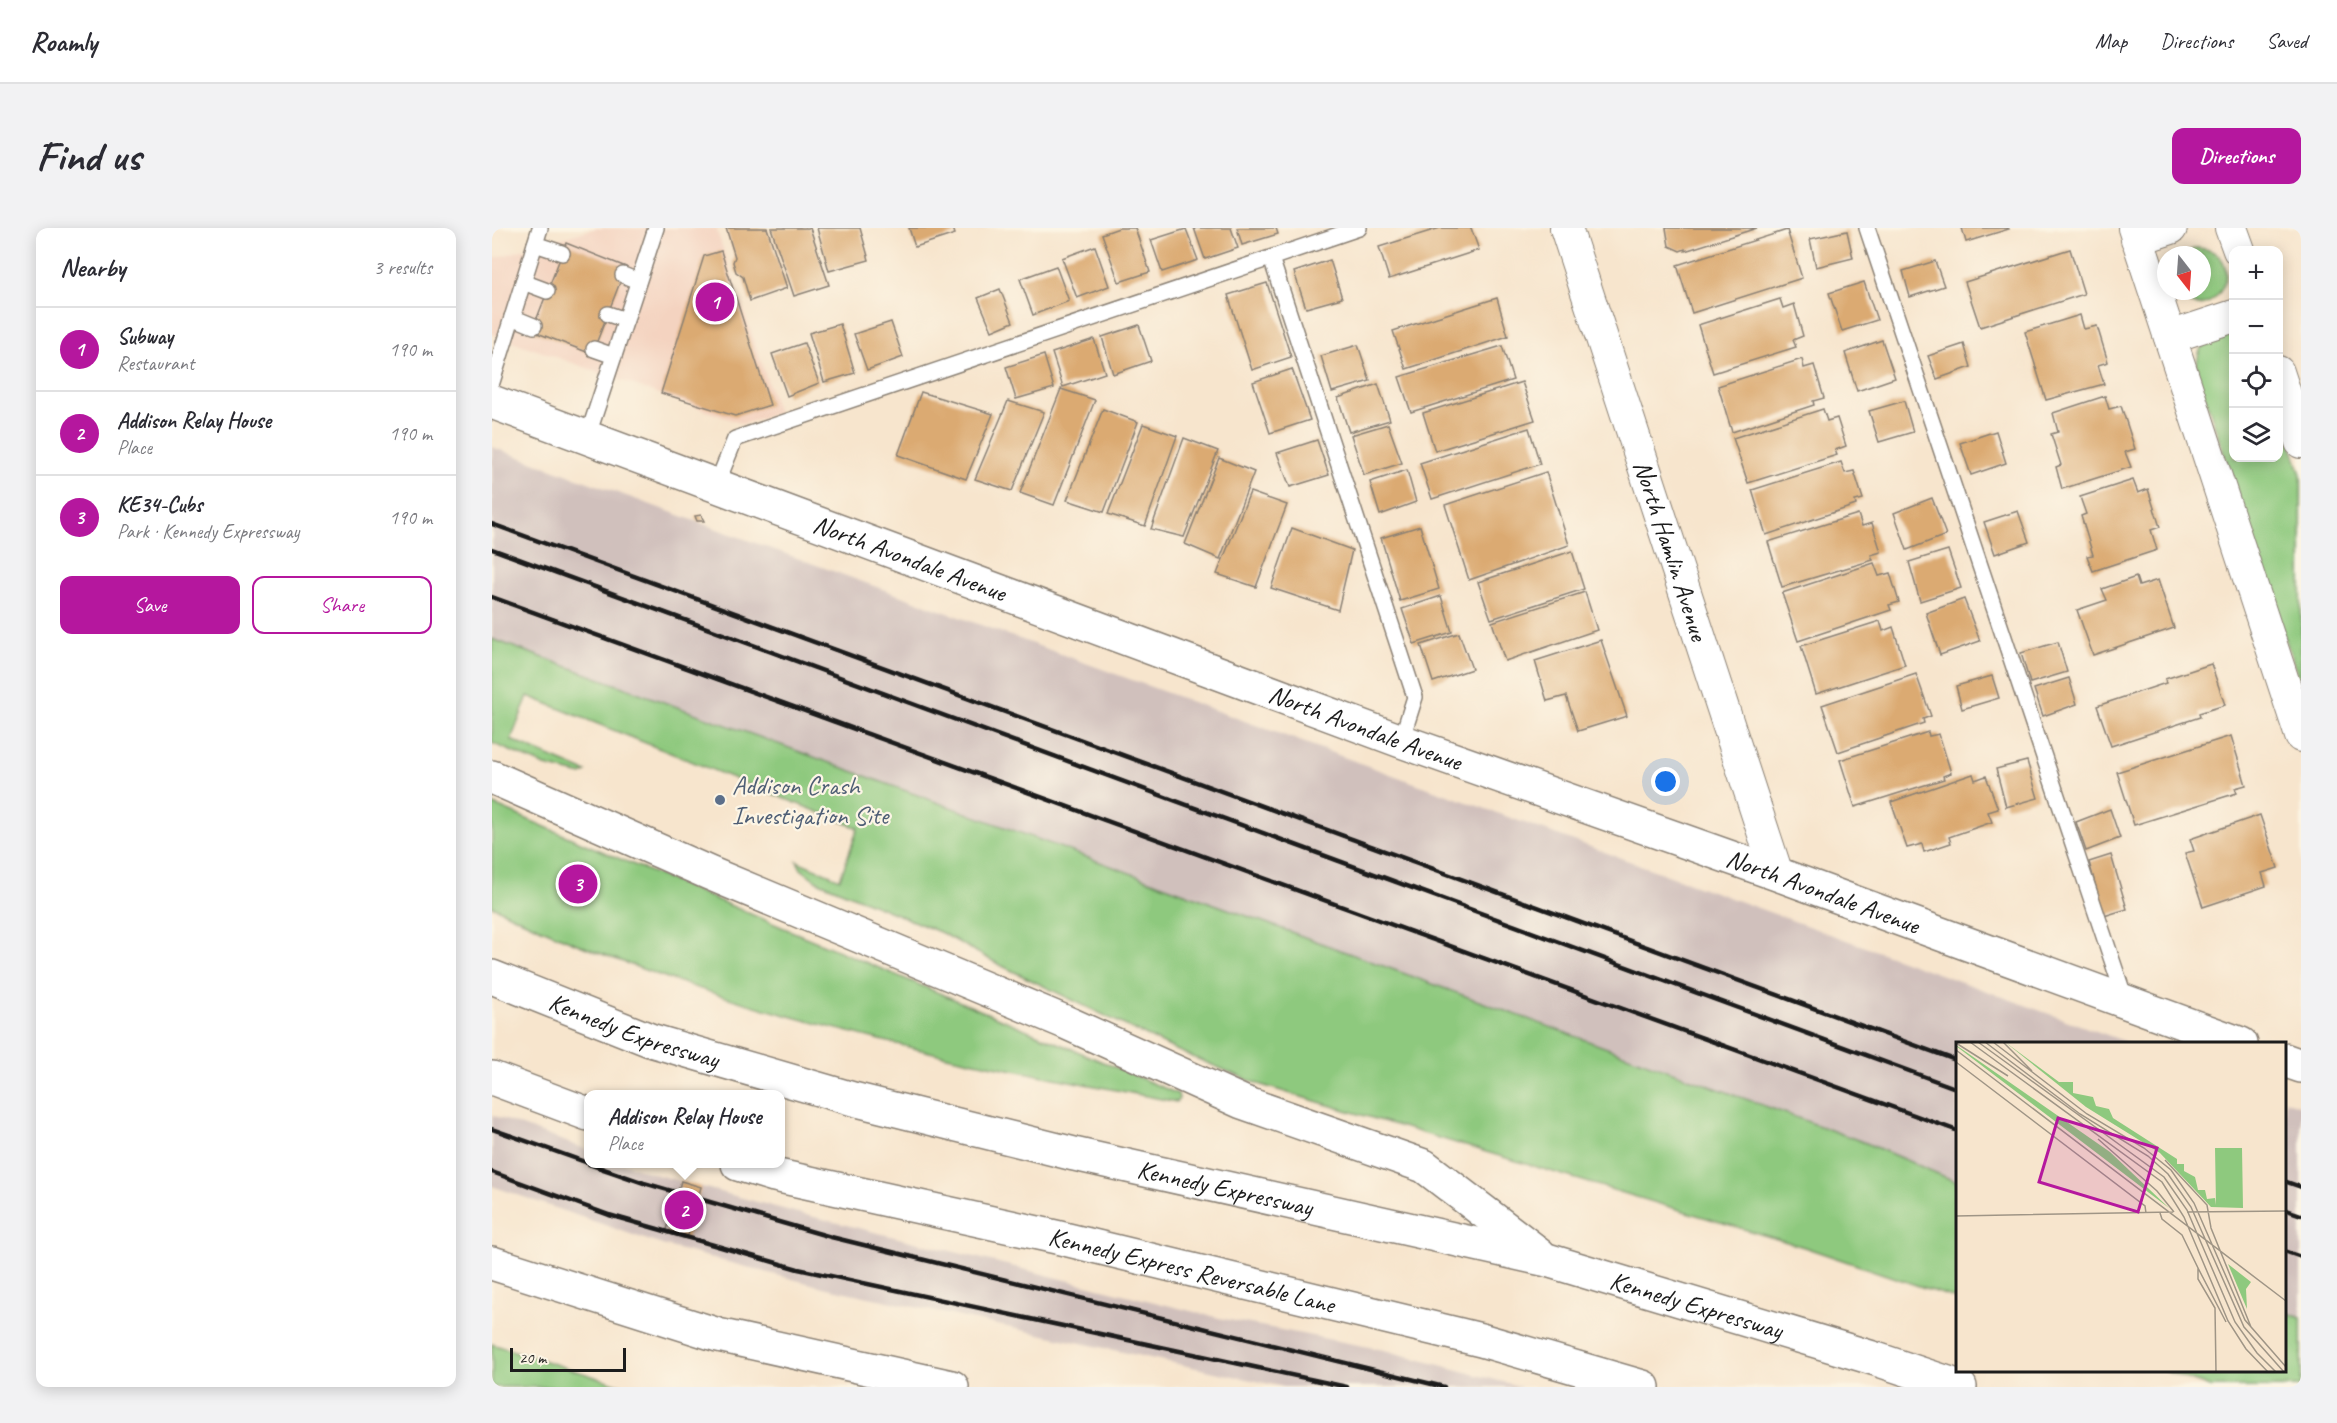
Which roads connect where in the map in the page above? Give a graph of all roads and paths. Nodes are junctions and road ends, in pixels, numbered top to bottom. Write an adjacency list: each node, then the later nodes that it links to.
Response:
1 (540, 228): 9 (lane)
2 (656, 228): 14 (lane)
3 (1359, 228): 12 (lane)
4 (1566, 228): 34 (street, North Hamlin Avenue)
5 (1867, 228): 36 (lane)
6 (2171, 228): 8 (street)
7 (2231, 228): 10 (street)
8 (2135, 233): 22 (street)
9 (535, 244): 11 (lane); 15 (lane)
10 (2238, 246)
11 (562, 253)
12 (1271, 258): 30 (lane); 32 (lane)
13 (623, 275): 14 (lane)
14 (639, 281): 20 (lane)
15 (523, 282): 16 (lane); 18 (lane)
16 (547, 291)
17 (608, 314): 20 (lane)
18 (512, 317): 21 (lane); 25 (lane)
19 (2229, 318): 22 (street)
20 (626, 320): 24 (lane)
21 (534, 326)
22 (2170, 337): 31 (street)
23 (594, 349): 24 (lane)
24 (614, 357): 28 (lane)
25 (492, 382)
26 (2283, 387): 29 (street)
27 (492, 402): 28 (main road, North Avondale Avenue)
28 (587, 438): 30 (main road, North Avondale Avenue)
29 (2301, 442)
30 (716, 486): 32 (main road, North Avondale Avenue)
31 (2301, 736)
32 (1401, 741): 34 (main road, North Avondale Avenue)
33 (492, 777): 43 (main road)
34 (1777, 874): 36 (main road, North Avondale Avenue)
35 (492, 977): 43 (main road, Kennedy Expressway)
36 (2125, 999): 37 (main road, North Avondale Avenue)
37 (2236, 1042)
38 (2286, 1061): 39 (main road)
39 (2301, 1066)
40 (492, 1078): 41 (main road)
41 (584, 1112)
42 (752, 1168): 46 (main road, Kennedy Express Reversable Lane)
43 (1547, 1260): 47 (main road, Kennedy Expressway)
44 (496, 1265): 45 (main road)
45 (952, 1387)
46 (1643, 1387)
47 (1960, 1387)

